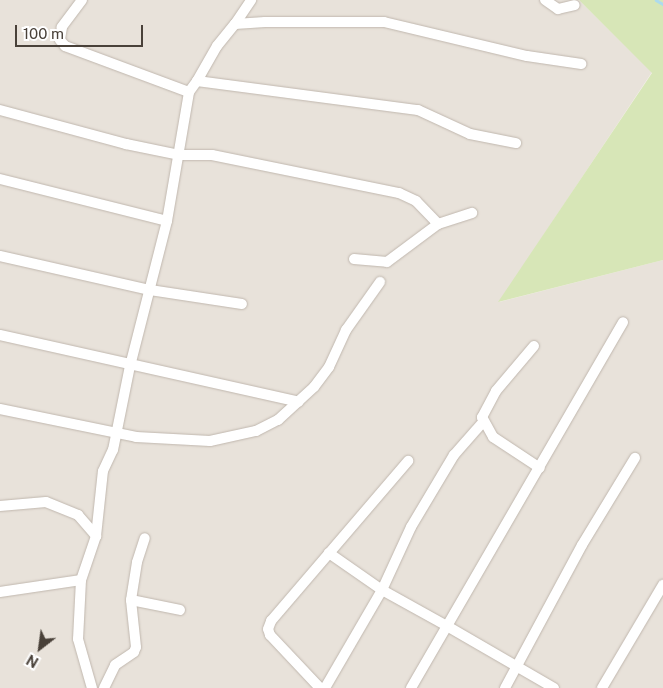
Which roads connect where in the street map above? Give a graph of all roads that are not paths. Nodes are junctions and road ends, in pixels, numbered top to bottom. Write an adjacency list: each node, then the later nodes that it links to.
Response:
1 (82, 0): 8 (street)
2 (251, 0): 5 (street)
3 (545, 0): 4 (street)
4 (575, 4)
5 (235, 24): 6 (street); 7 (street)
6 (581, 64)
7 (197, 81): 8 (street); 10 (street)
8 (189, 92): 11 (street)
9 (0, 110): 11 (street)
10 (516, 143)
11 (179, 155): 14 (street); 15 (street)
12 (0, 180): 14 (street)
13 (472, 214): 15 (street)
14 (167, 221): 19 (street)
15 (438, 224): 17 (street)
16 (0, 256): 19 (street)
17 (354, 259)
18 (380, 282): 25 (street)
19 (150, 290): 20 (street); 24 (street)
20 (242, 304)
21 (623, 322): 31 (street)
22 (0, 335): 24 (street)
23 (534, 346): 27 (street)
24 (130, 366): 25 (street); 28 (street)
25 (299, 402): 28 (street)
26 (0, 409): 28 (street)
27 (483, 422): 31 (street); 38 (street)
28 (116, 434): 33 (street)
29 (635, 458): 43 (street)
30 (408, 461): 35 (street)
31 (540, 468): 42 (street)
32 (0, 506): 33 (street)
33 (96, 536): 36 (street)
34 (145, 538): 40 (street)
35 (329, 553): 38 (street); 46 (street)
36 (82, 580): 39 (street); 44 (street)
37 (663, 585): 51 (street)
38 (382, 590): 42 (street); 47 (street)
39 (0, 592)
40 (131, 600): 41 (street); 45 (street)
41 (180, 610)
42 (447, 626): 43 (street); 48 (street)
43 (519, 666): 49 (street); 50 (street)
44 (92, 688)
45 (104, 688)
46 (320, 688)
47 (324, 688)
48 (411, 688)
49 (505, 688)
50 (554, 688)
51 (602, 688)

